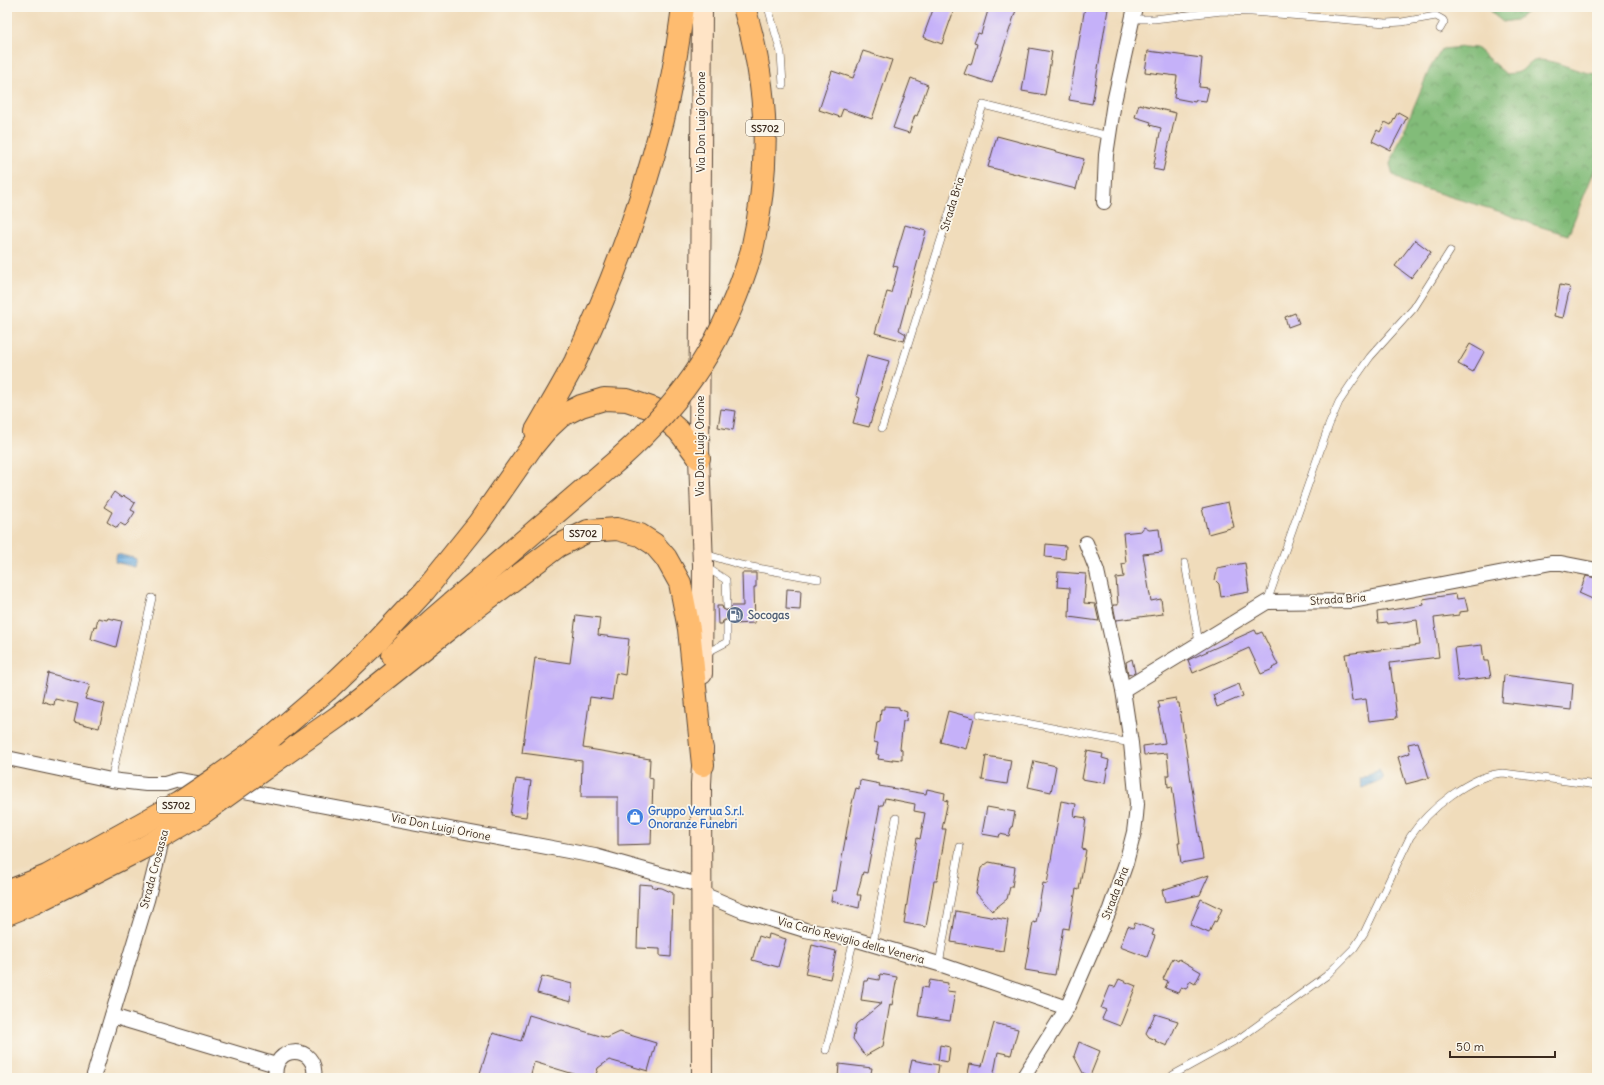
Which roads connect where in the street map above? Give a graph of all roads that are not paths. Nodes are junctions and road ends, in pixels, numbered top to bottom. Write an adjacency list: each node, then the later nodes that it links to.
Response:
1 (683, 7): 14 (highway, SS702)
2 (702, 7): 13 (main road, Via Don Luigi Orione)
3 (744, 7): 27 (highway, SS702, bridge)
4 (768, 7): 8 (lane)
5 (1222, 9): 6 (lane); 7 (lane)
6 (1134, 13): 9 (street)
7 (1440, 29)
8 (783, 85)
9 (1109, 136): 10 (street); 12 (lane, Strada Bria)
10 (1104, 202)
11 (1450, 251): 21 (lane)
12 (882, 428)
13 (699, 458): 14 (highway, SS702); 16 (main road, Via Don Luigi Orione)
14 (507, 480): 38 (highway, SS702, bridge)
15 (1086, 543): 26 (street, Strada Bria)
16 (702, 559): 19 (lane); 22 (lane); 25 (main road, Via Don Luigi Orione)
17 (1185, 563): 24 (lane)
18 (1597, 570): 21 (street, Strada Bria)
19 (818, 579)
20 (152, 598): 32 (lane)
21 (1267, 602): 24 (street, Strada Bria)
22 (727, 606)
23 (727, 624): 25 (lane)
24 (1199, 643): 26 (street, Strada Bria)
25 (702, 655): 31 (main road, Via Don Luigi Orione)
26 (1123, 690): 29 (street, Strada Bria)
27 (337, 713): 31 (highway, SS702); 39 (highway, SS702, bridge)
28 (980, 714): 29 (lane)
29 (1131, 743): 43 (street, Strada Bria)
30 (7, 758): 32 (street)
31 (703, 764): 37 (main road, Via Don Luigi Orione)
32 (111, 780): 33 (street)
33 (178, 780): 37 (street, Via Don Luigi Orione); 44 (street, Strada Crosassa)
34 (1597, 785): 47 (lane)
35 (896, 818): 41 (lane)
36 (960, 847): 42 (lane)
37 (702, 890): 40 (street, Via Carlo Reviglio della Veneria); 50 (main road, Via Don Luigi Orione)
38 (7, 892)
39 (7, 914)
40 (854, 939): 41 (street, Via Carlo Reviglio della Veneria); 45 (lane)
41 (873, 944): 42 (street, Via Carlo Reviglio della Veneria)
42 (939, 964): 43 (street, Via Carlo Reviglio della Veneria)
43 (1067, 1008): 51 (street, Strada Bria)
44 (112, 1016): 46 (street); 48 (street, Strada Crosassa)
45 (826, 1050)
46 (276, 1072): 49 (street)
47 (1173, 1075)
48 (93, 1078)
49 (314, 1078)
50 (702, 1078)
51 (1023, 1078)

